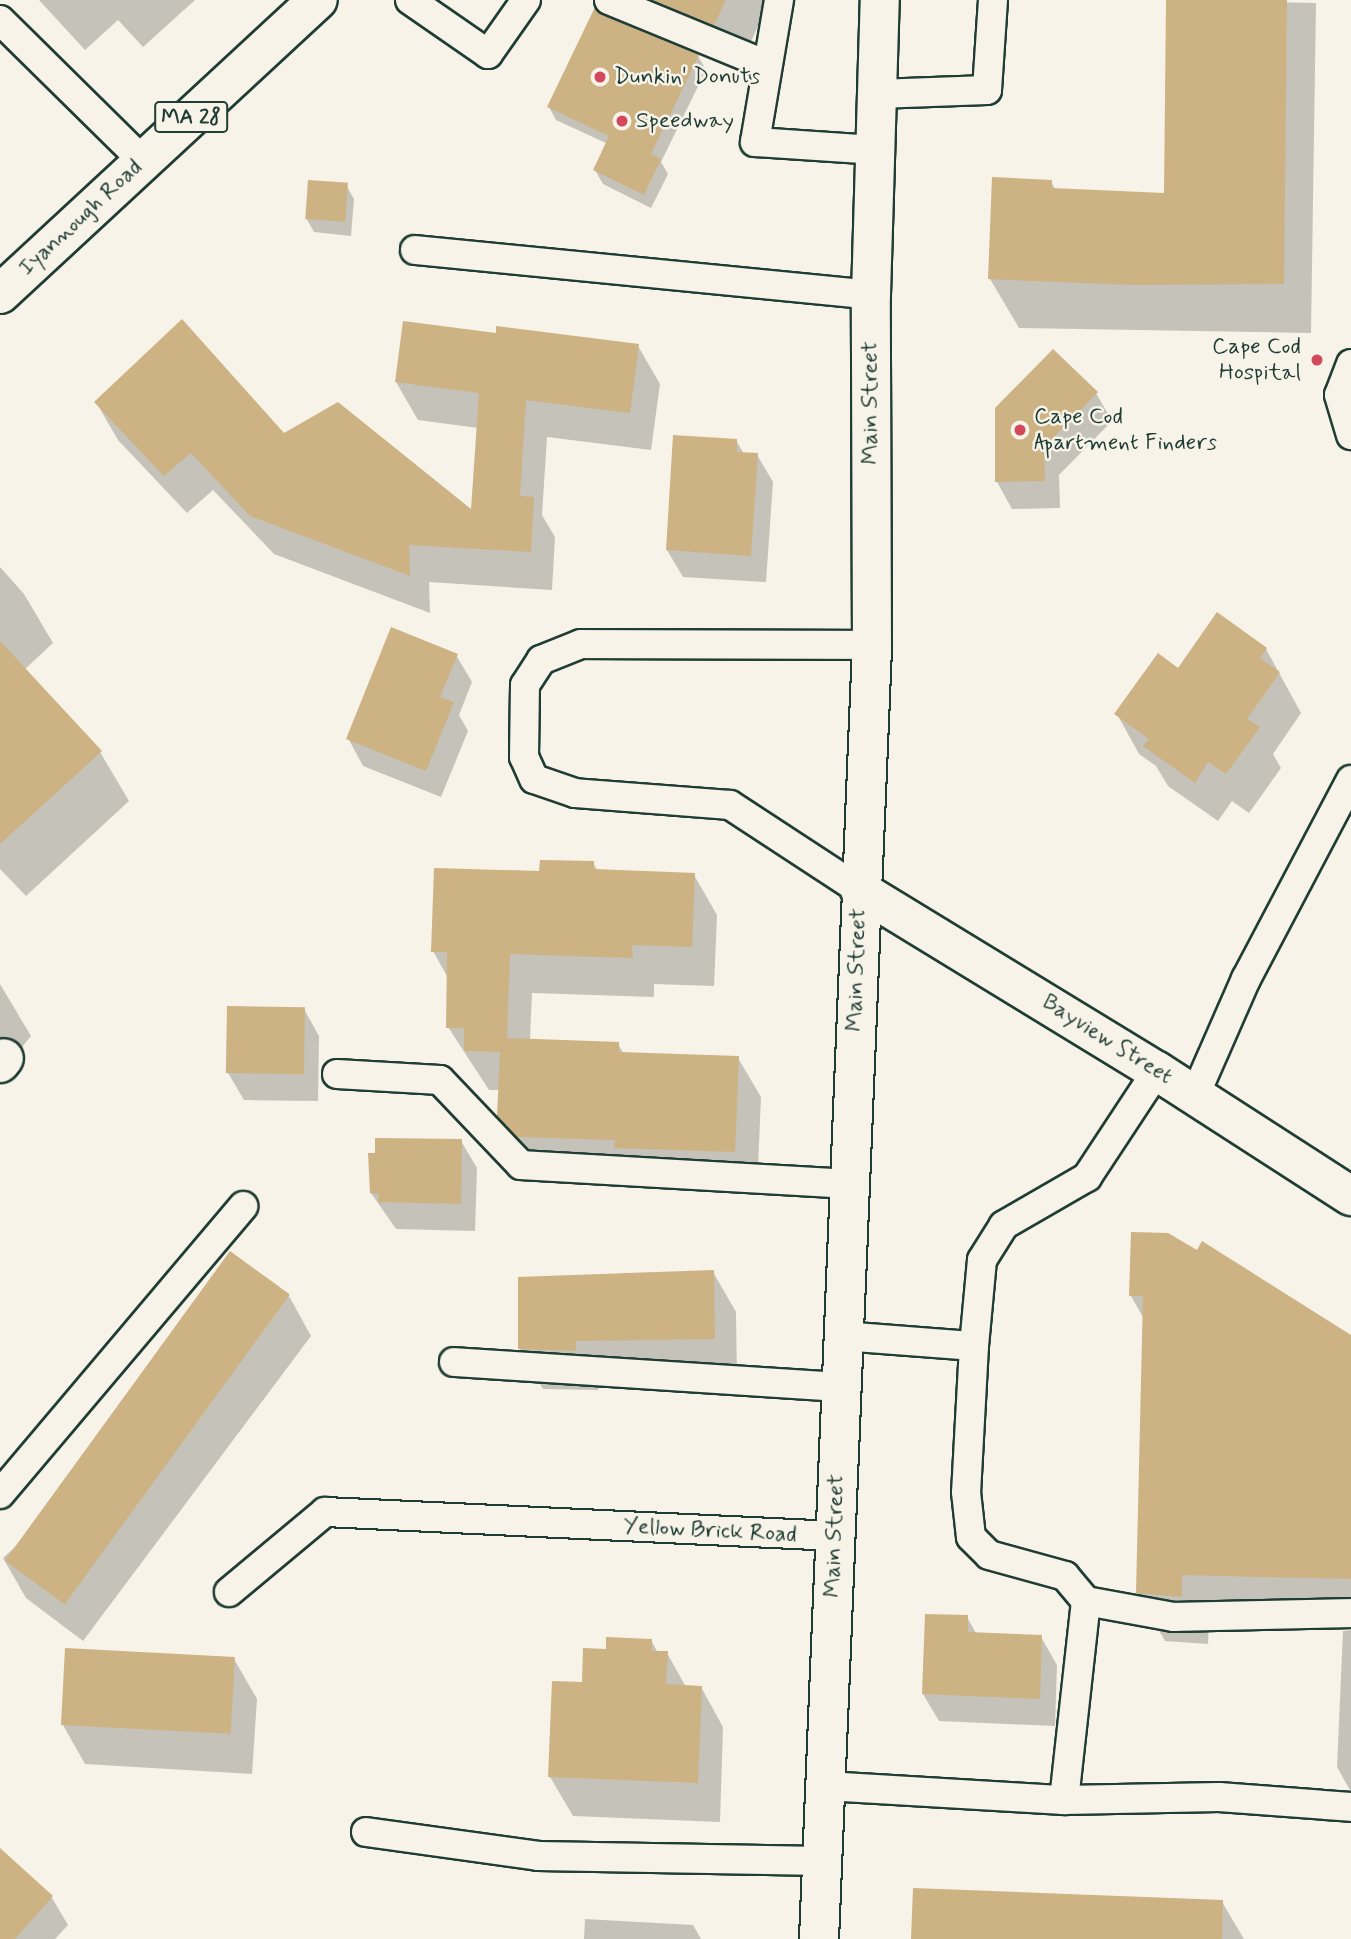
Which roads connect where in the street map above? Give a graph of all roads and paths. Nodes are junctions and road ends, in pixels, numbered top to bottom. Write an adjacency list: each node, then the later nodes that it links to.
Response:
1 (318, 0): 12 (main road, Iyannough Road / MA 28)
2 (411, 0): 3 (lane)
3 (526, 0)
4 (779, 0): 9 (lane)
5 (880, 0): 10 (main road, Main Street)
6 (993, 0): 10 (lane)
7 (625, 3): 9 (lane)
8 (0, 20): 12 (lane)
9 (767, 65): 11 (lane)
10 (877, 94): 11 (main road, Main Street)
11 (875, 150): 15 (main road, Main Street)
12 (142, 161): 14 (main road, Iyannough Road / MA 28)
13 (415, 250): 15 (lane)
14 (0, 294)
15 (871, 295): 18 (main road, Main Street)
16 (1351, 364): 17 (lane)
17 (1351, 435)
18 (872, 645): 20 (main road, Main Street); 20 (lane)
19 (1351, 780): 23 (lane)
20 (860, 890): 21 (main road, Bayview Street); 24 (main road, Main Street)
21 (1157, 1071): 23 (main road, Bayview Street); 28 (lane)
22 (337, 1074): 24 (lane)
23 (1195, 1095): 25 (main road, Bayview Street)
24 (849, 1184): 27 (main road, Main Street)
25 (1351, 1196)
26 (243, 1206): 31 (lane)
27 (843, 1336): 28 (lane); 30 (main road, Main Street)
28 (974, 1346): 34 (lane)
29 (454, 1362): 30 (lane)
30 (841, 1387): 32 (main road, Main Street)
31 (0, 1494)
32 (835, 1536): 33 (lane, Yellow Brick Road); 36 (main road, Main Street)
33 (229, 1591)
34 (1086, 1601): 35 (lane); 37 (lane)
35 (1351, 1613)
36 (826, 1786): 37 (lane); 40 (main road, Main Street)
37 (1064, 1800): 38 (lane)
38 (1351, 1807)
39 (366, 1832): 40 (lane)
40 (823, 1861): 41 (main road, Main Street)
41 (819, 1939)

